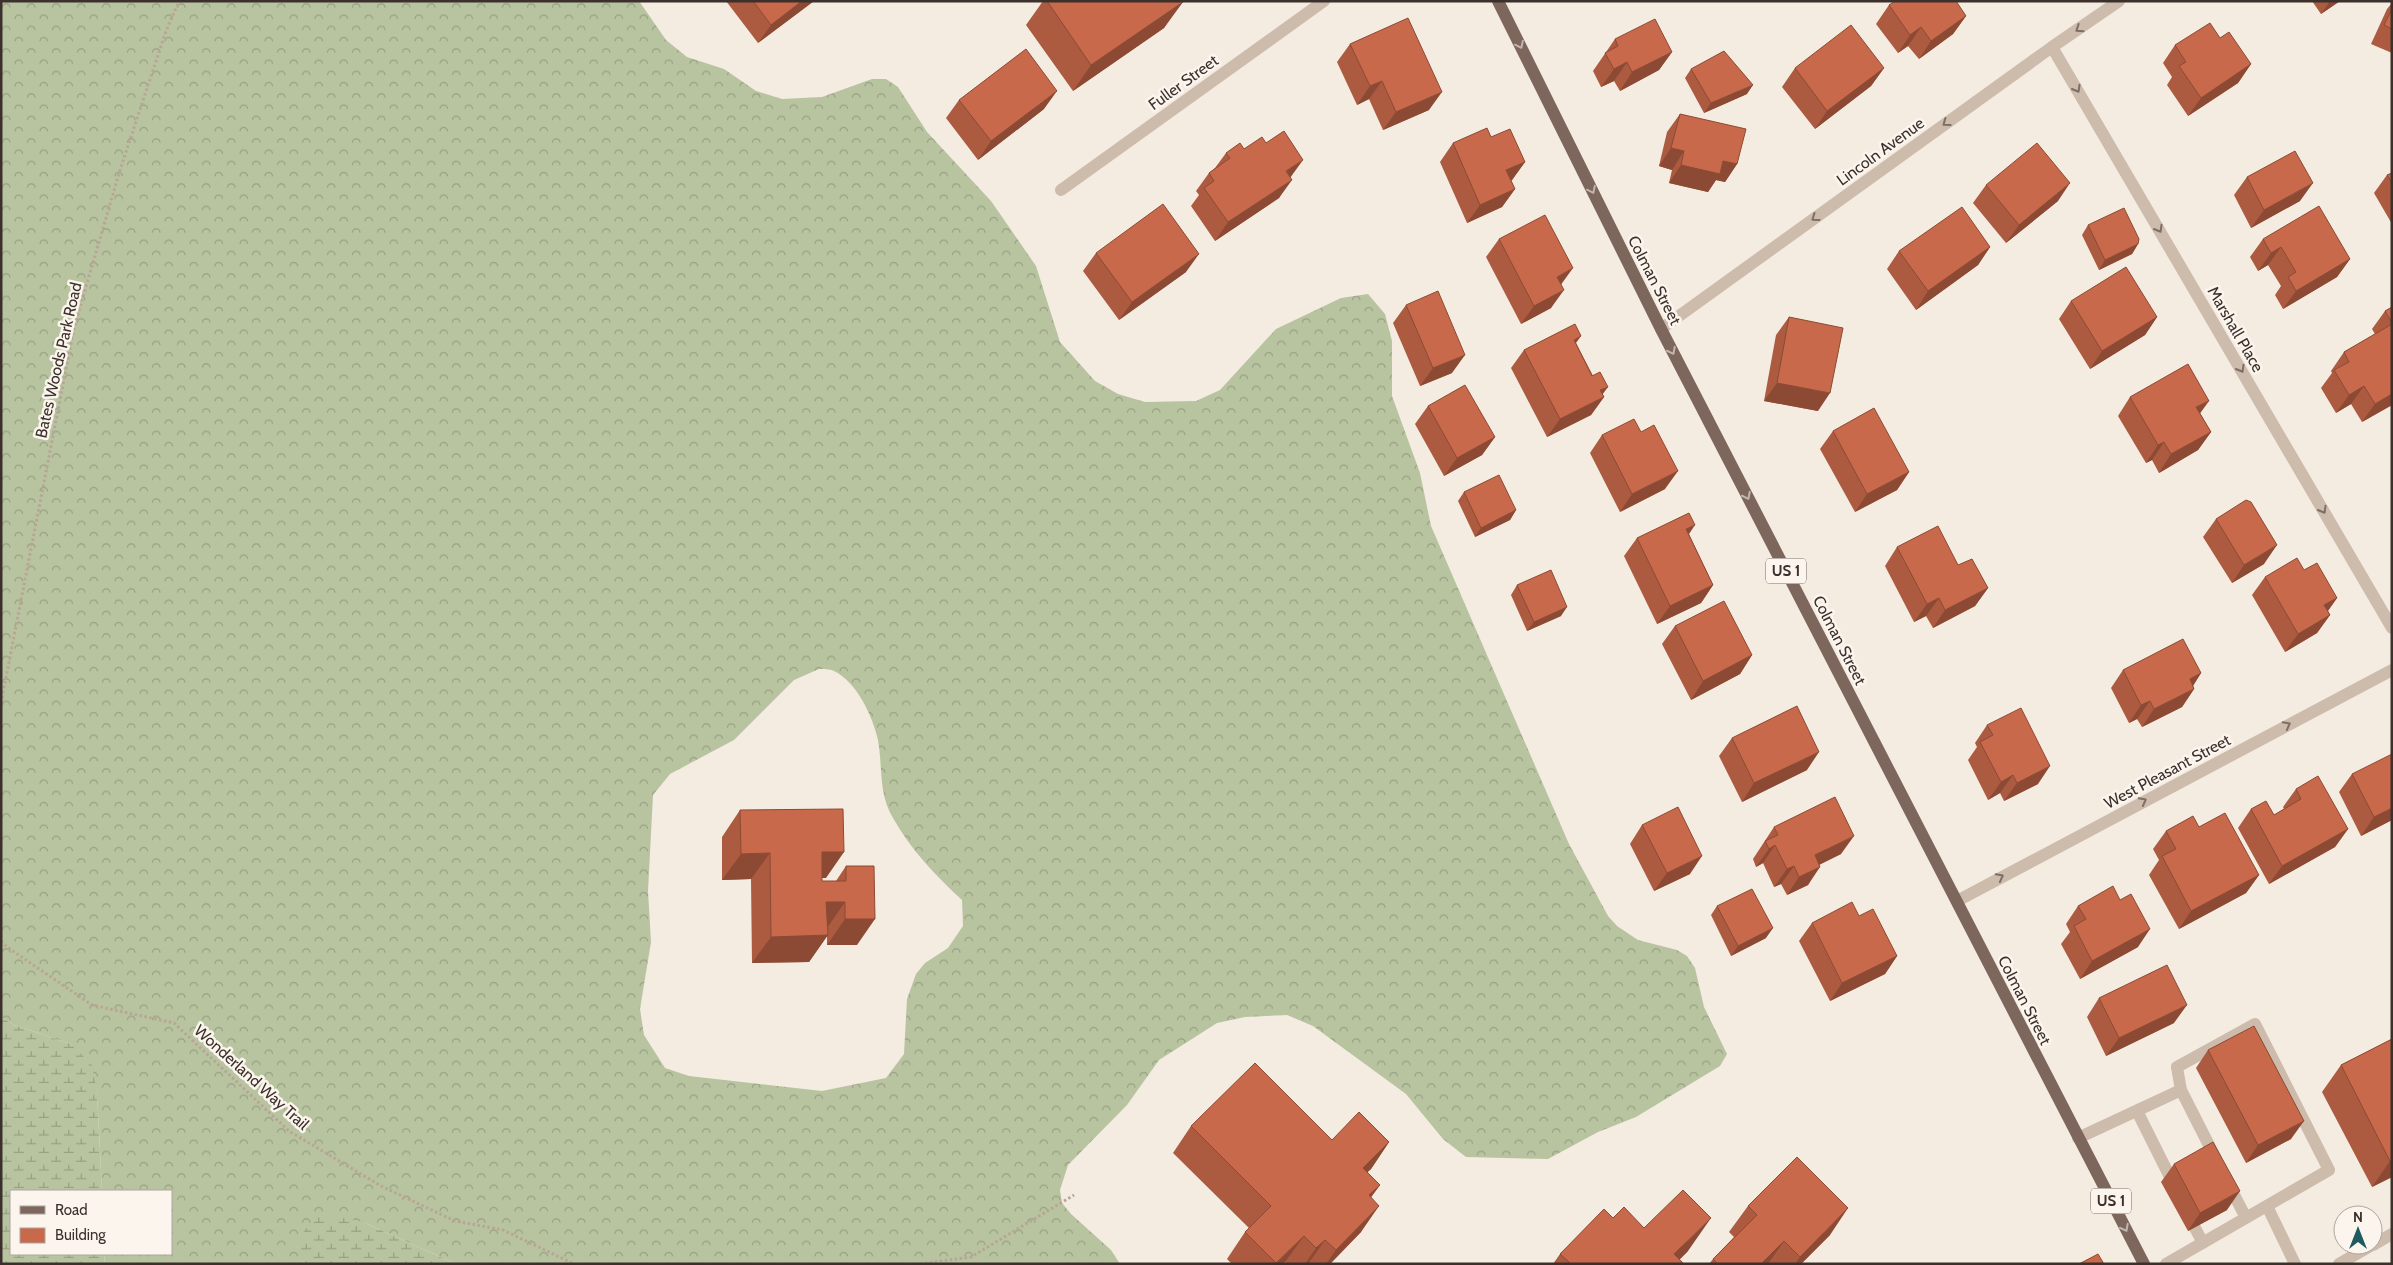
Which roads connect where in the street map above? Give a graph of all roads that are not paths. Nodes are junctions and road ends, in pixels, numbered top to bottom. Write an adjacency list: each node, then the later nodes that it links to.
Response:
1 (1324, 1): 5 (street, Fuller Street)
2 (1498, 1): 6 (main road, Colman Street / US 1, one-way to 6)
3 (2119, 1): 4 (street, Lincoln Avenue, one-way to 4)
4 (2052, 47): 6 (street, Lincoln Avenue, one-way to 6); 7 (street, Marshall Place, one-way to 7)
5 (1062, 190)
6 (1661, 329): 9 (main road, Colman Street / US 1, one-way to 9)
7 (2392, 628)
8 (2392, 670): 9 (street, West Pleasant Street, one-way to 8)
9 (1957, 900): 12 (main road, Colman Street / US 1)
10 (2180, 1090): 11 (street); 14 (street); 15 (street)
11 (2136, 1111): 12 (street); 13 (street)
12 (2078, 1138): 19 (main road, Colman Street / US 1, one-way to 19)
13 (2170, 1177)
14 (2268, 1206): 15 (street); 21 (street)
15 (2246, 1218): 17 (street)
16 (2194, 1228): 17 (street)
17 (2203, 1243): 20 (street)
18 (2356, 1255): 22 (street)
19 (2144, 1264)
20 (2166, 1264)
21 (2294, 1264)
22 (2340, 1264)

